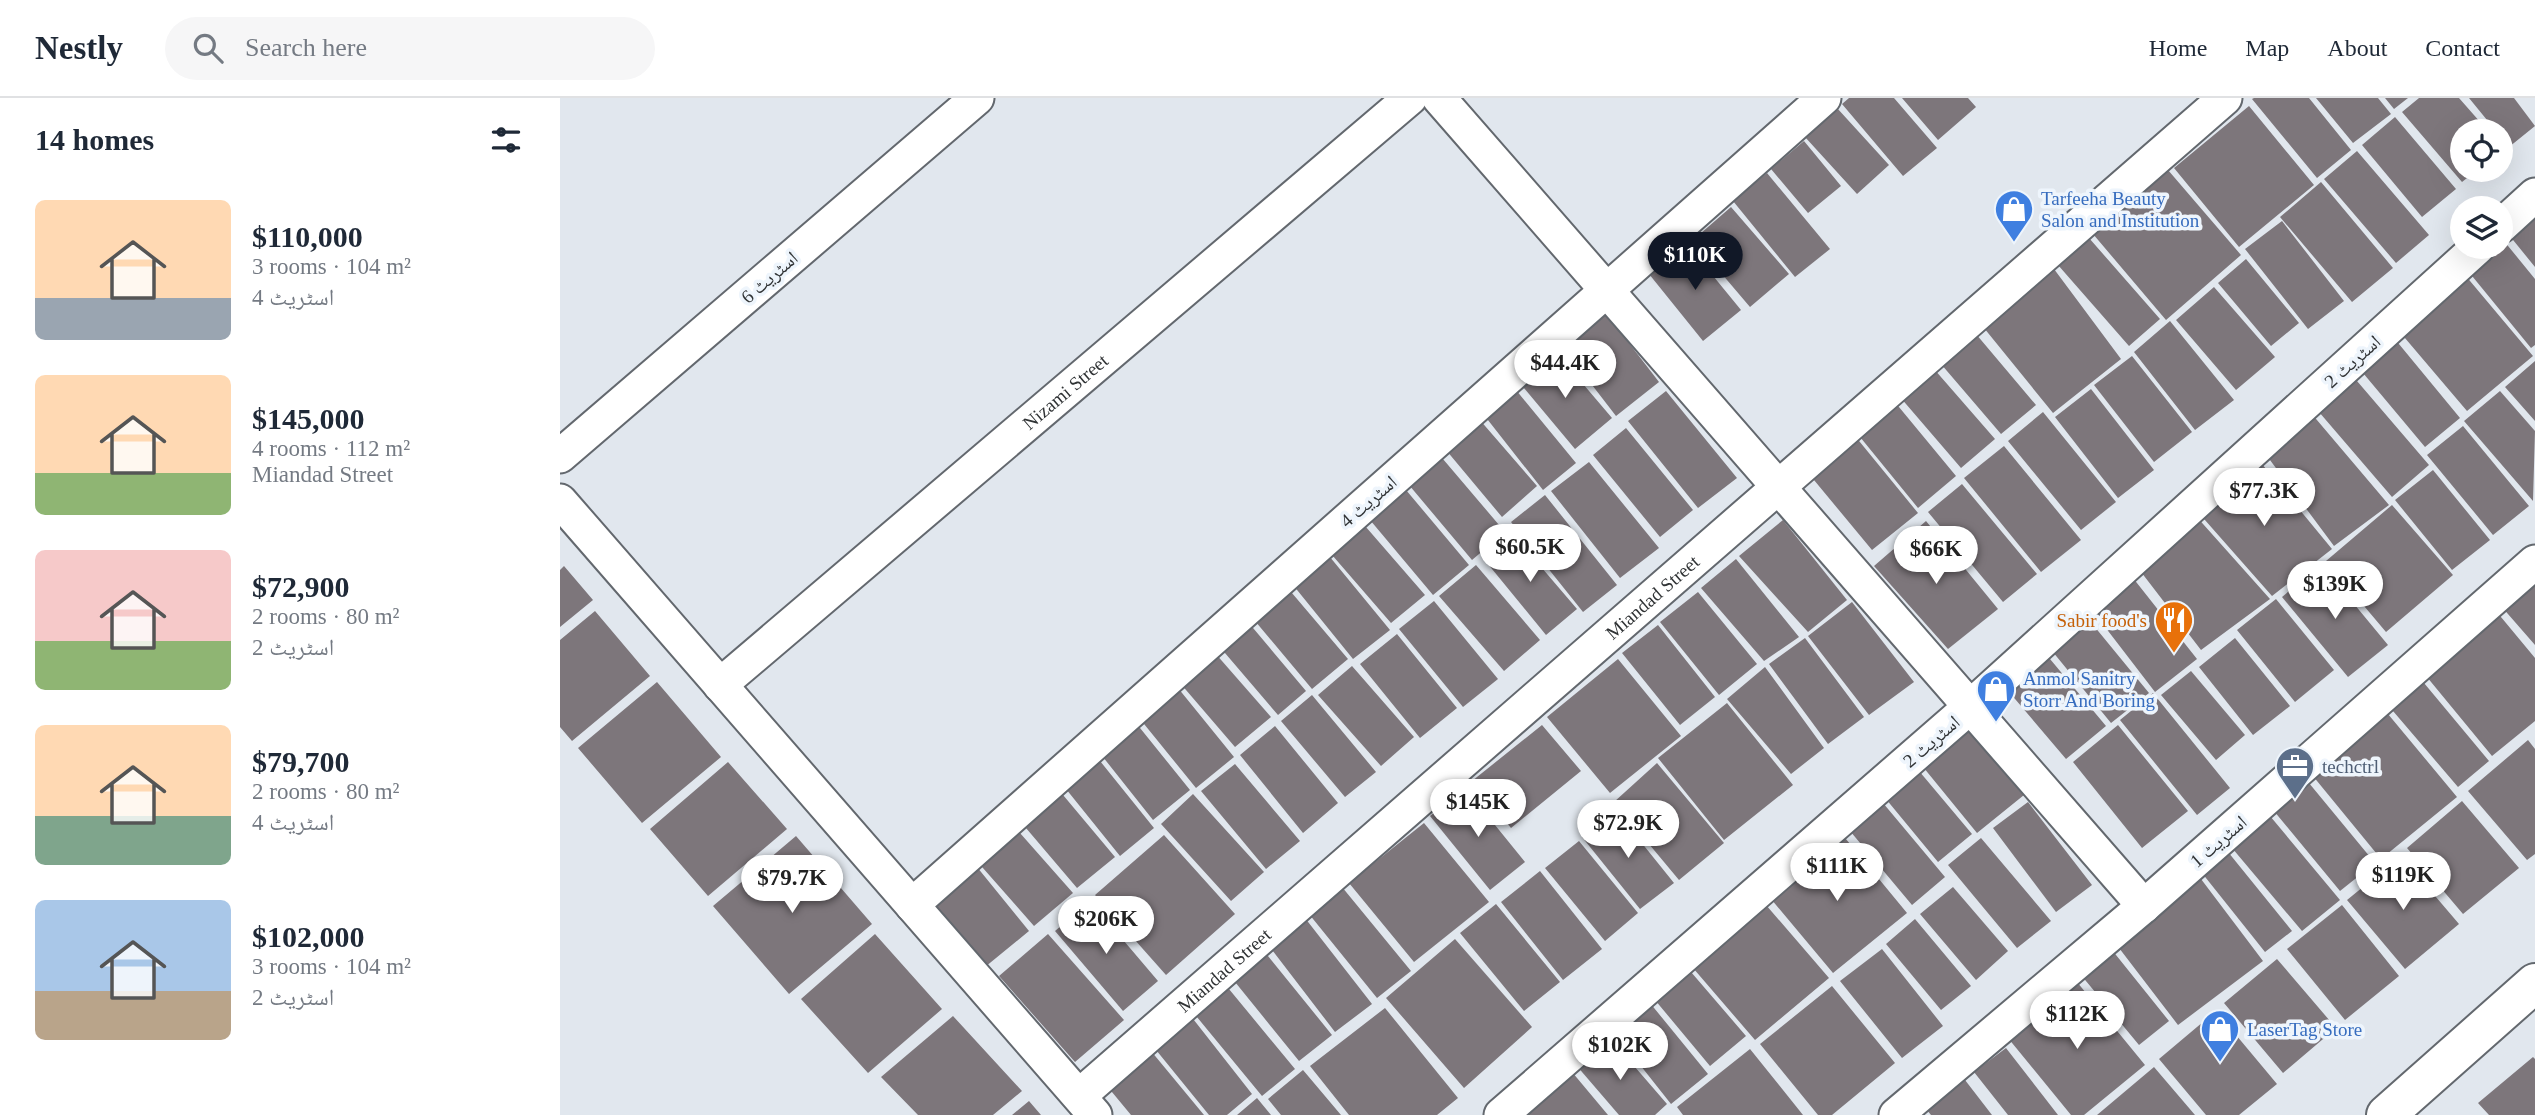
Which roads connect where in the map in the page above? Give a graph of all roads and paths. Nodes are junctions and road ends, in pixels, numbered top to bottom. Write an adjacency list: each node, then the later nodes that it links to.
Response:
1 (977, 98): 10 (street, اسٹریٹ 6)
2 (1410, 98): 14 (street, Nizami Street)
3 (1439, 98): 9 (street)
4 (1824, 98): 9 (street, اسٹریٹ 4)
5 (2225, 98): 11 (street, Miandad Street)
6 (2535, 195): 7 (street)
7 (2513, 215)
8 (2465, 259): 15 (street, اسٹریٹ 2)
9 (1606, 290): 11 (street); 16 (street, اسٹریٹ 4)
10 (560, 456)
11 (1778, 487): 15 (street); 19 (street, Miandad Street)
12 (560, 501): 14 (street)
13 (2535, 562): 17 (street, اسٹریٹ 1)
14 (720, 685): 16 (street)
15 (1970, 707): 17 (street); 20 (street, اسٹریٹ 2)
16 (912, 905): 19 (street)
17 (2144, 906): 21 (street, اسٹریٹ 1)
18 (2535, 982): 22 (street)
19 (1087, 1106)
20 (1501, 1115)
21 (1896, 1115)
22 (2386, 1115)

